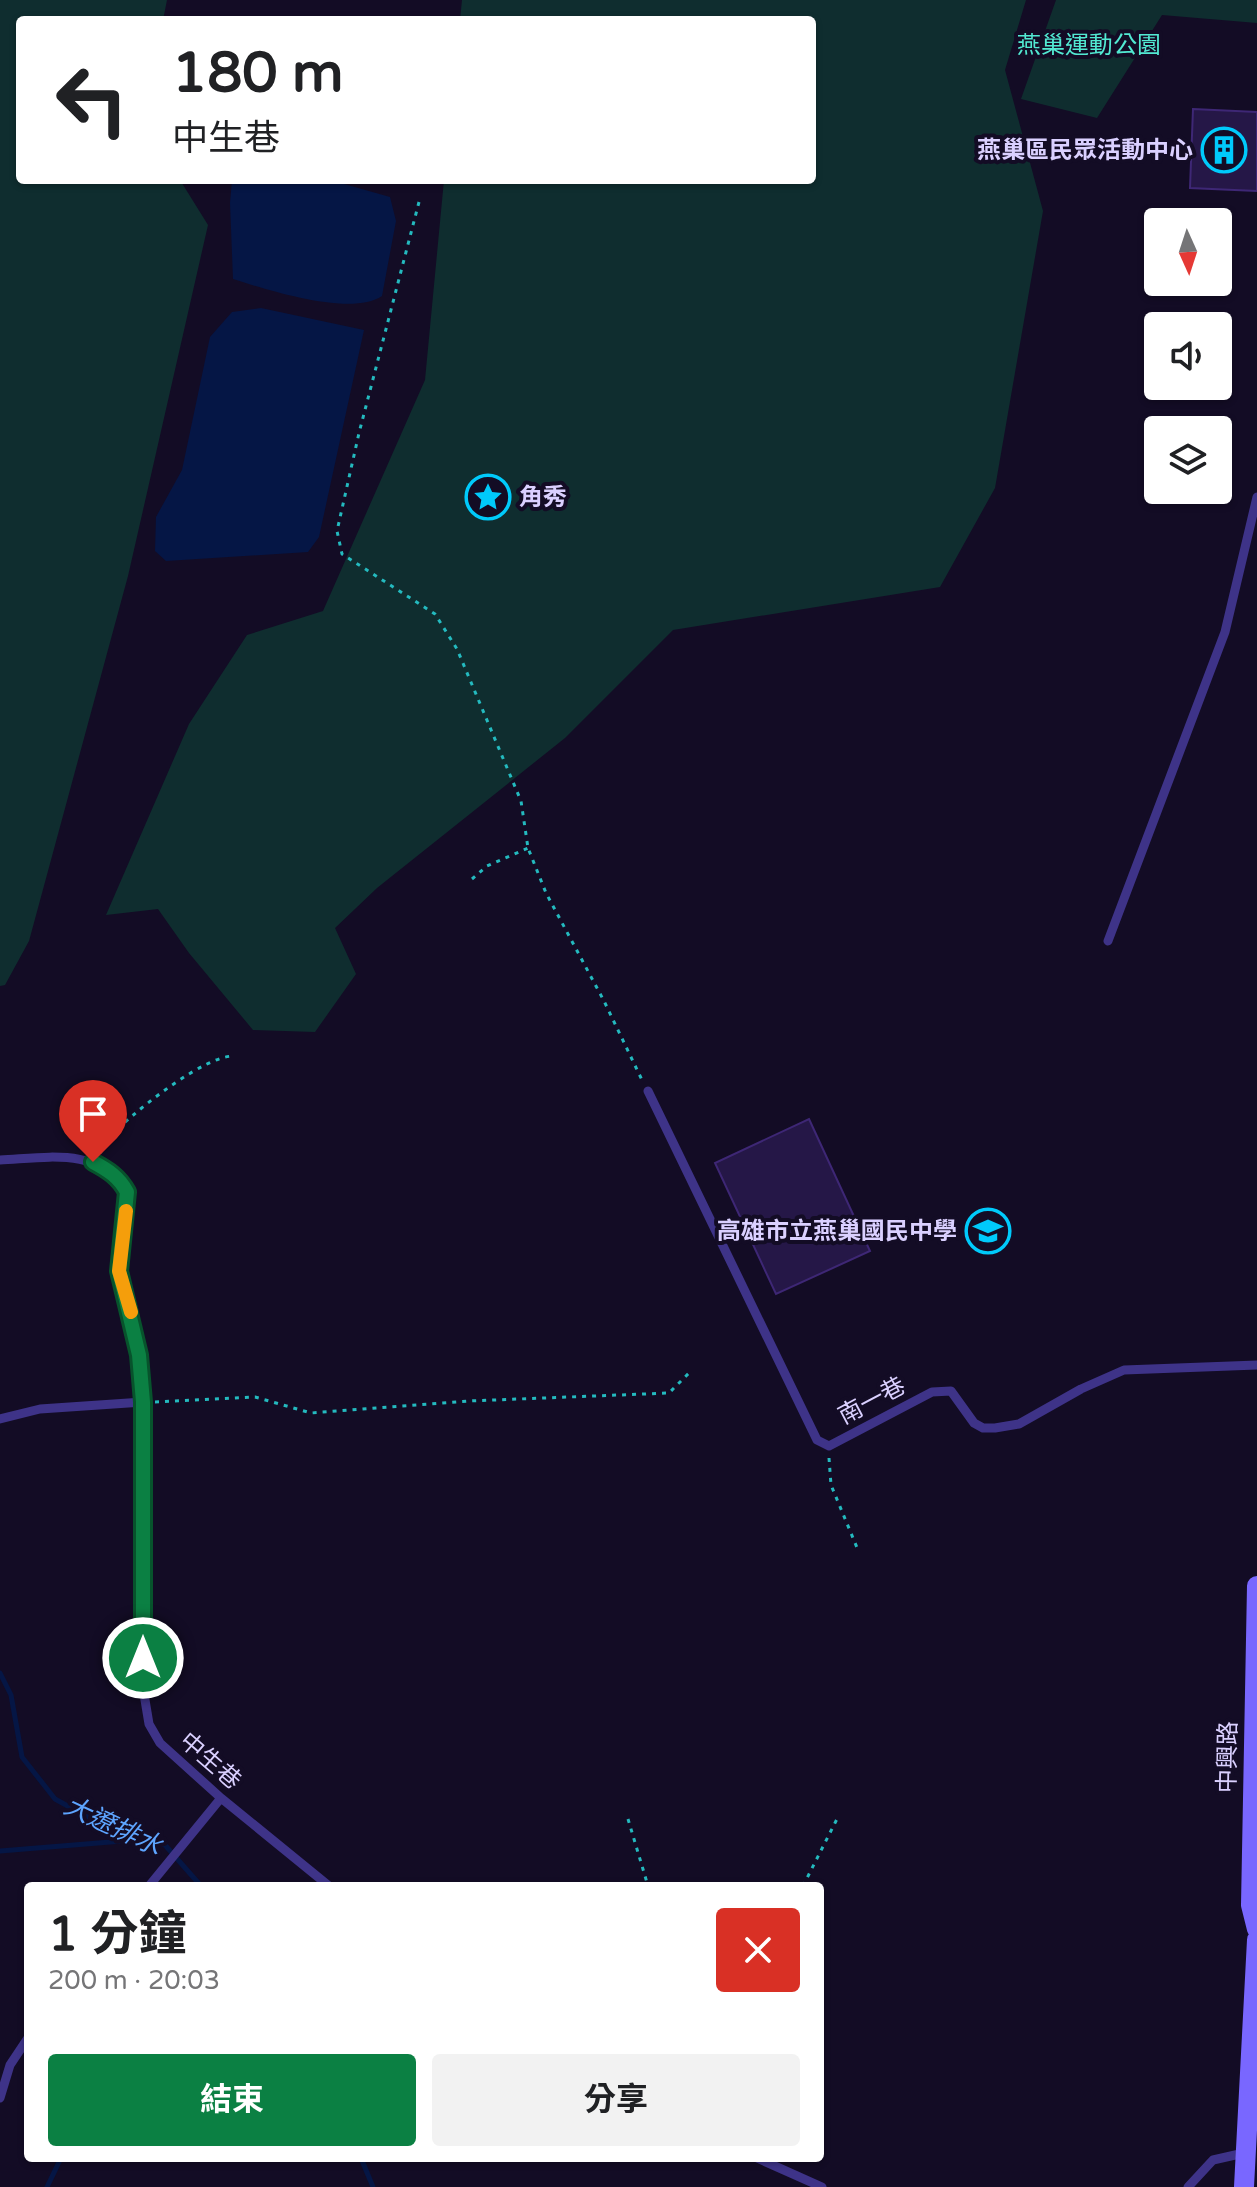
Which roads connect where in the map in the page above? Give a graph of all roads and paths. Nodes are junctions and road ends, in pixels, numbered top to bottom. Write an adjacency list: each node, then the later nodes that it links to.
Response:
1 (419, 202): 3 (path)
2 (1257, 497): 5 (lane)
3 (528, 848): 4 (path); 7 (path)
4 (472, 879)
5 (1108, 941)
6 (233, 1056): 9 (path)
7 (648, 1091): 14 (lane, 南一巷)
8 (0, 1160): 9 (lane)
9 (93, 1162): 12 (lane, 中生巷)
10 (1257, 1365): 14 (lane, 南一巷)
11 (691, 1371): 12 (path)
12 (143, 1402): 13 (lane); 17 (lane, 中生巷)
13 (0, 1419)
14 (829, 1446): 15 (path)
15 (858, 1550)
16 (1257, 1586): 24 (main road, 中興路)
17 (221, 1798): 20 (lane); 21 (lane, 中生巷)
18 (838, 1817): 23 (path)
19 (628, 1819): 22 (path)
20 (152, 1882)
21 (324, 1882)
22 (647, 1882)
23 (805, 1882)
24 (1254, 1905): 25 (main road, 中興路)
25 (1257, 1929)
26 (1257, 1940): 29 (main road)
27 (24, 2044): 28 (lane)
28 (0, 2098)
29 (1246, 2152): 32 (lane); 33 (main road)
30 (766, 2162): 31 (lane)
31 (822, 2187)
32 (1188, 2187)
33 (1244, 2187)

